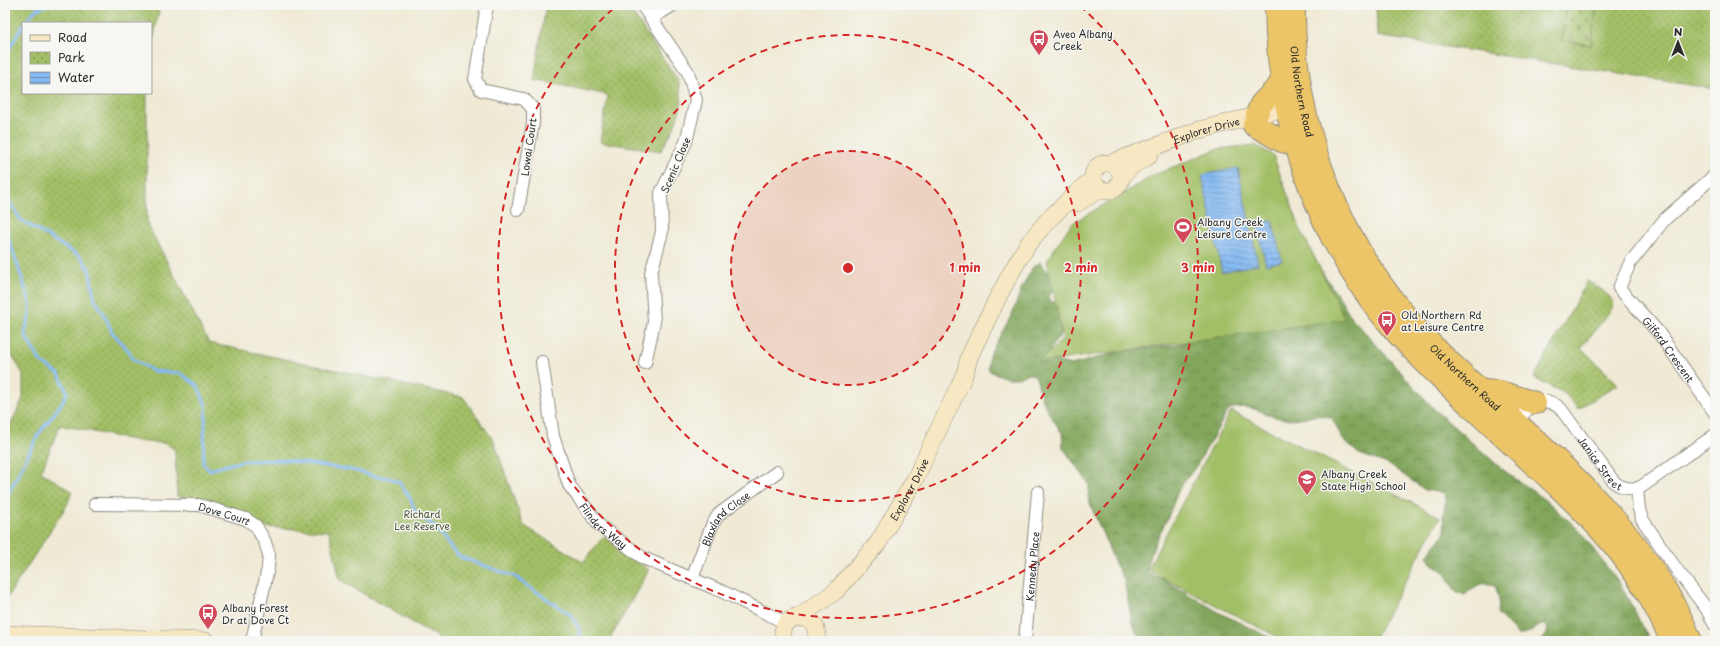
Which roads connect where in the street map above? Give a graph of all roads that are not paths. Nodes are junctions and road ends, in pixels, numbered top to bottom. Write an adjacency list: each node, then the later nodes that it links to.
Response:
1 (487, 5): 14 (street, Lowai Court)
2 (642, 5): 6 (street, Scenic Close)
3 (673, 5): 6 (street)
4 (1276, 5): 7 (highway, Old Northern Road)
5 (1294, 5): 8 (highway, Old Northern Road)
6 (652, 18): 16 (street, Scenic Close)
7 (1282, 83): 8 (highway, Old Northern Road); 9 (highway)
8 (1296, 110): 9 (street, Explorer Drive); 10 (highway, Old Northern Road); 17 (highway, Old Northern Road)
9 (1256, 120): 10 (highway); 11 (street, Explorer Drive)
10 (1296, 145): 20 (highway, Old Northern Road)
11 (1116, 169): 13 (street); 13 (street)
12 (1715, 175): 19 (street, Gilford Crescent)
13 (1096, 184): 27 (street, Explorer Drive)
14 (518, 210)
15 (542, 362): 26 (street, Flinders Way)
16 (645, 363)
17 (1481, 391): 18 (highway); 20 (highway, Old Northern Road)
18 (1535, 403): 20 (street); 23 (street, Janice Street)
19 (1715, 413)
20 (1509, 429): 35 (highway, Old Northern Road); 36 (highway, Old Northern Road)
21 (1715, 435): 23 (street, Janice Street)
22 (777, 472): 26 (street, Blaxland Close)
23 (1637, 489): 28 (street)
24 (1038, 492): 34 (street, Kennedy Place)
25 (95, 504): 33 (street, Dove Court)
26 (692, 579): 29 (street, Flinders Way)
27 (836, 591): 29 (street, Explorer Drive); 31 (street, Explorer Drive)
28 (1715, 625)
29 (786, 633): 31 (street)
30 (5, 634): 32 (street)
31 (817, 637)
32 (206, 641)
33 (252, 641)
34 (1025, 641)
35 (1672, 641)
36 (1691, 641)

